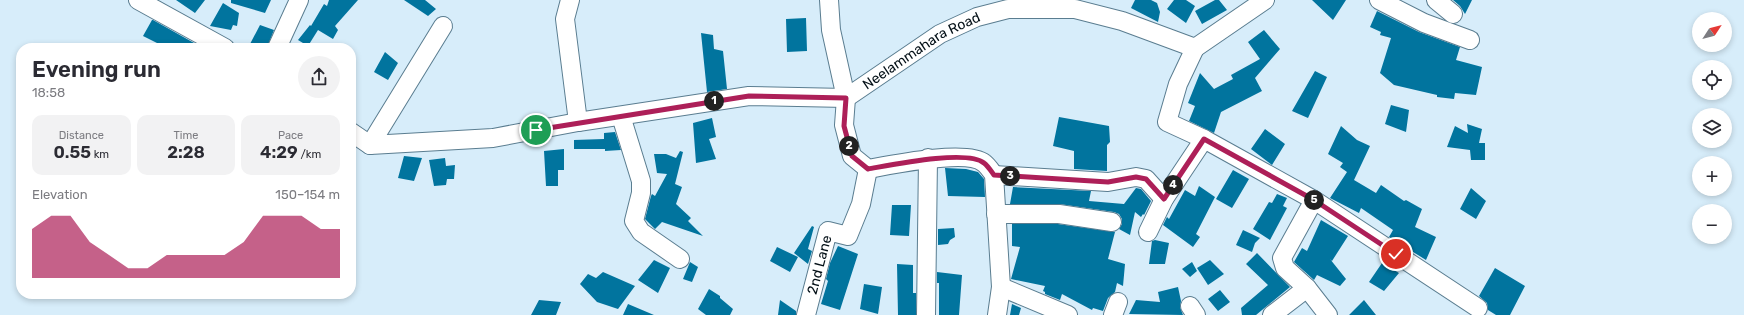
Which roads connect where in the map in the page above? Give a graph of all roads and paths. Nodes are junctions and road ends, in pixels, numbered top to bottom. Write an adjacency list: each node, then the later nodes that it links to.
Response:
1 (138, 0): 11 (street)
2 (299, 0): 12 (street)
3 (570, 0): 16 (street)
4 (829, 0): 14 (street)
5 (1379, 0): 10 (street)
6 (1436, 0): 8 (street)
7 (1261, 1): 13 (street)
8 (1453, 14)
9 (443, 26): 19 (street)
10 (1470, 40)
11 (216, 43)
12 (279, 43)
13 (1196, 48): 14 (street, Neelammahara Road); 18 (street)
14 (846, 98): 15 (street, Neelammahara Road); 21 (street)
15 (621, 116): 16 (street, Neelammahara Road); 28 (street)
16 (578, 122): 19 (street, Neelammahara Road)
17 (356, 135): 19 (street)
18 (1204, 139): 23 (street); 24 (street)
19 (370, 145)
20 (928, 158): 21 (street); 22 (street); 33 (street)
21 (868, 169): 32 (street, 2nd Lane)
22 (994, 175): 23 (street); 25 (street)
23 (1164, 199): 27 (street)
24 (1314, 200): 30 (street); 31 (street)
25 (996, 214): 26 (street); 29 (street)
26 (1112, 222)
27 (1148, 232)
28 (680, 259)
29 (1001, 286): 34 (street); 35 (street)
30 (1307, 288): 36 (street); 37 (street)
31 (1478, 308)
32 (806, 315)
33 (926, 315)
34 (997, 315)
35 (1068, 315)
36 (1272, 315)
37 (1328, 315)

